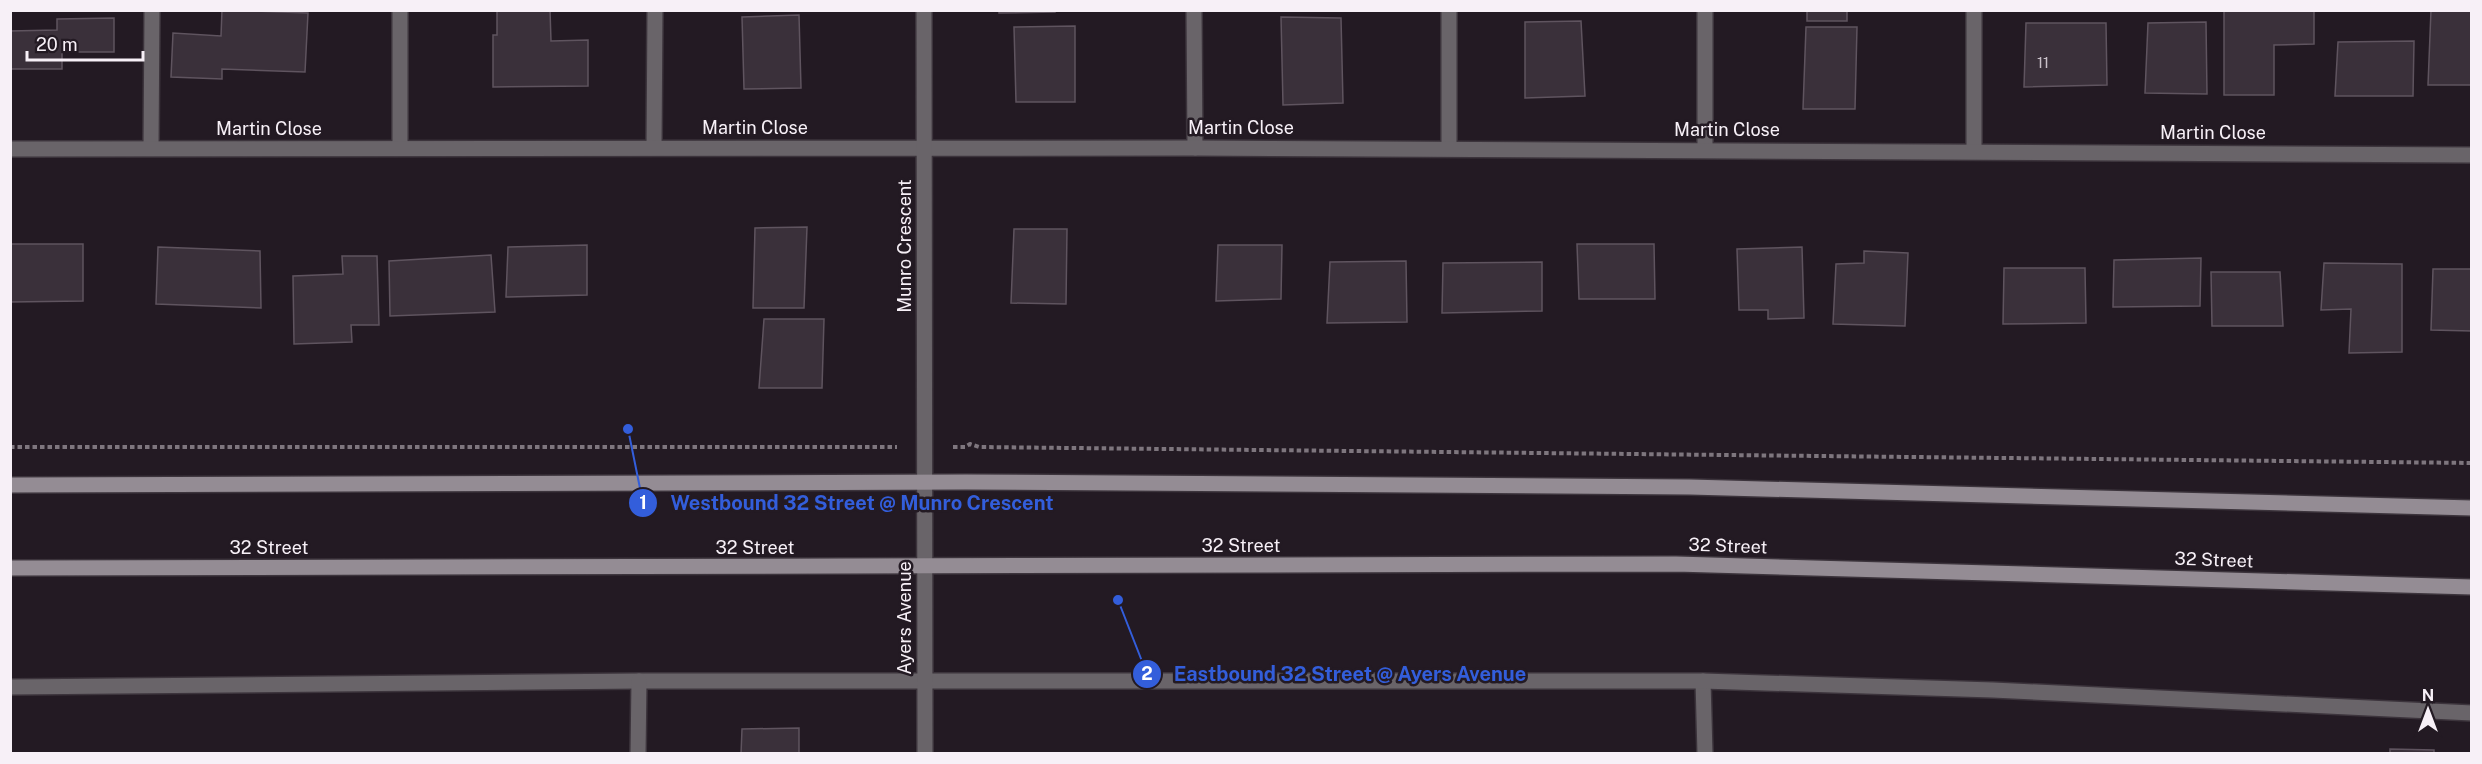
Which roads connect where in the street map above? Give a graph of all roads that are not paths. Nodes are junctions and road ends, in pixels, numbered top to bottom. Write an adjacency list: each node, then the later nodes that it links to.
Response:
1 (152, 10): 10 (street)
2 (400, 10): 11 (street)
3 (655, 10): 9 (street)
4 (924, 10): 12 (street, Munro Crescent)
5 (1194, 10): 13 (street)
6 (1449, 10): 14 (street)
7 (1705, 10): 16 (street)
8 (1974, 10): 17 (street)
9 (654, 147): 11 (street, Martin Close); 12 (street, Martin Close)
10 (151, 148): 11 (street, Martin Close); 15 (street, Martin Close)
11 (400, 148)
12 (925, 148): 13 (street, Martin Close); 19 (street, Munro Crescent)
13 (1195, 148): 14 (street, Martin Close)
14 (1449, 148): 16 (street, Martin Close)
15 (10, 149)
16 (1705, 149): 17 (street, Martin Close)
17 (1974, 150): 18 (street, Martin Close)
18 (2472, 155)
19 (925, 482): 20 (main road); 21 (main road); 23 (street, Ayers Avenue)
20 (10, 485)
21 (2472, 508)
22 (10, 567): 23 (main road, 32 Street)
23 (924, 567): 24 (main road, 32 Street); 26 (street, Ayers Avenue)
24 (2472, 587)
25 (639, 681): 26 (street); 28 (street); 30 (street)
26 (925, 681): 27 (street); 31 (street, Ayers Avenue)
27 (1703, 681): 29 (street); 32 (street)
28 (10, 687)
29 (2472, 713)
30 (638, 753)
31 (925, 753)
32 (1705, 753)

